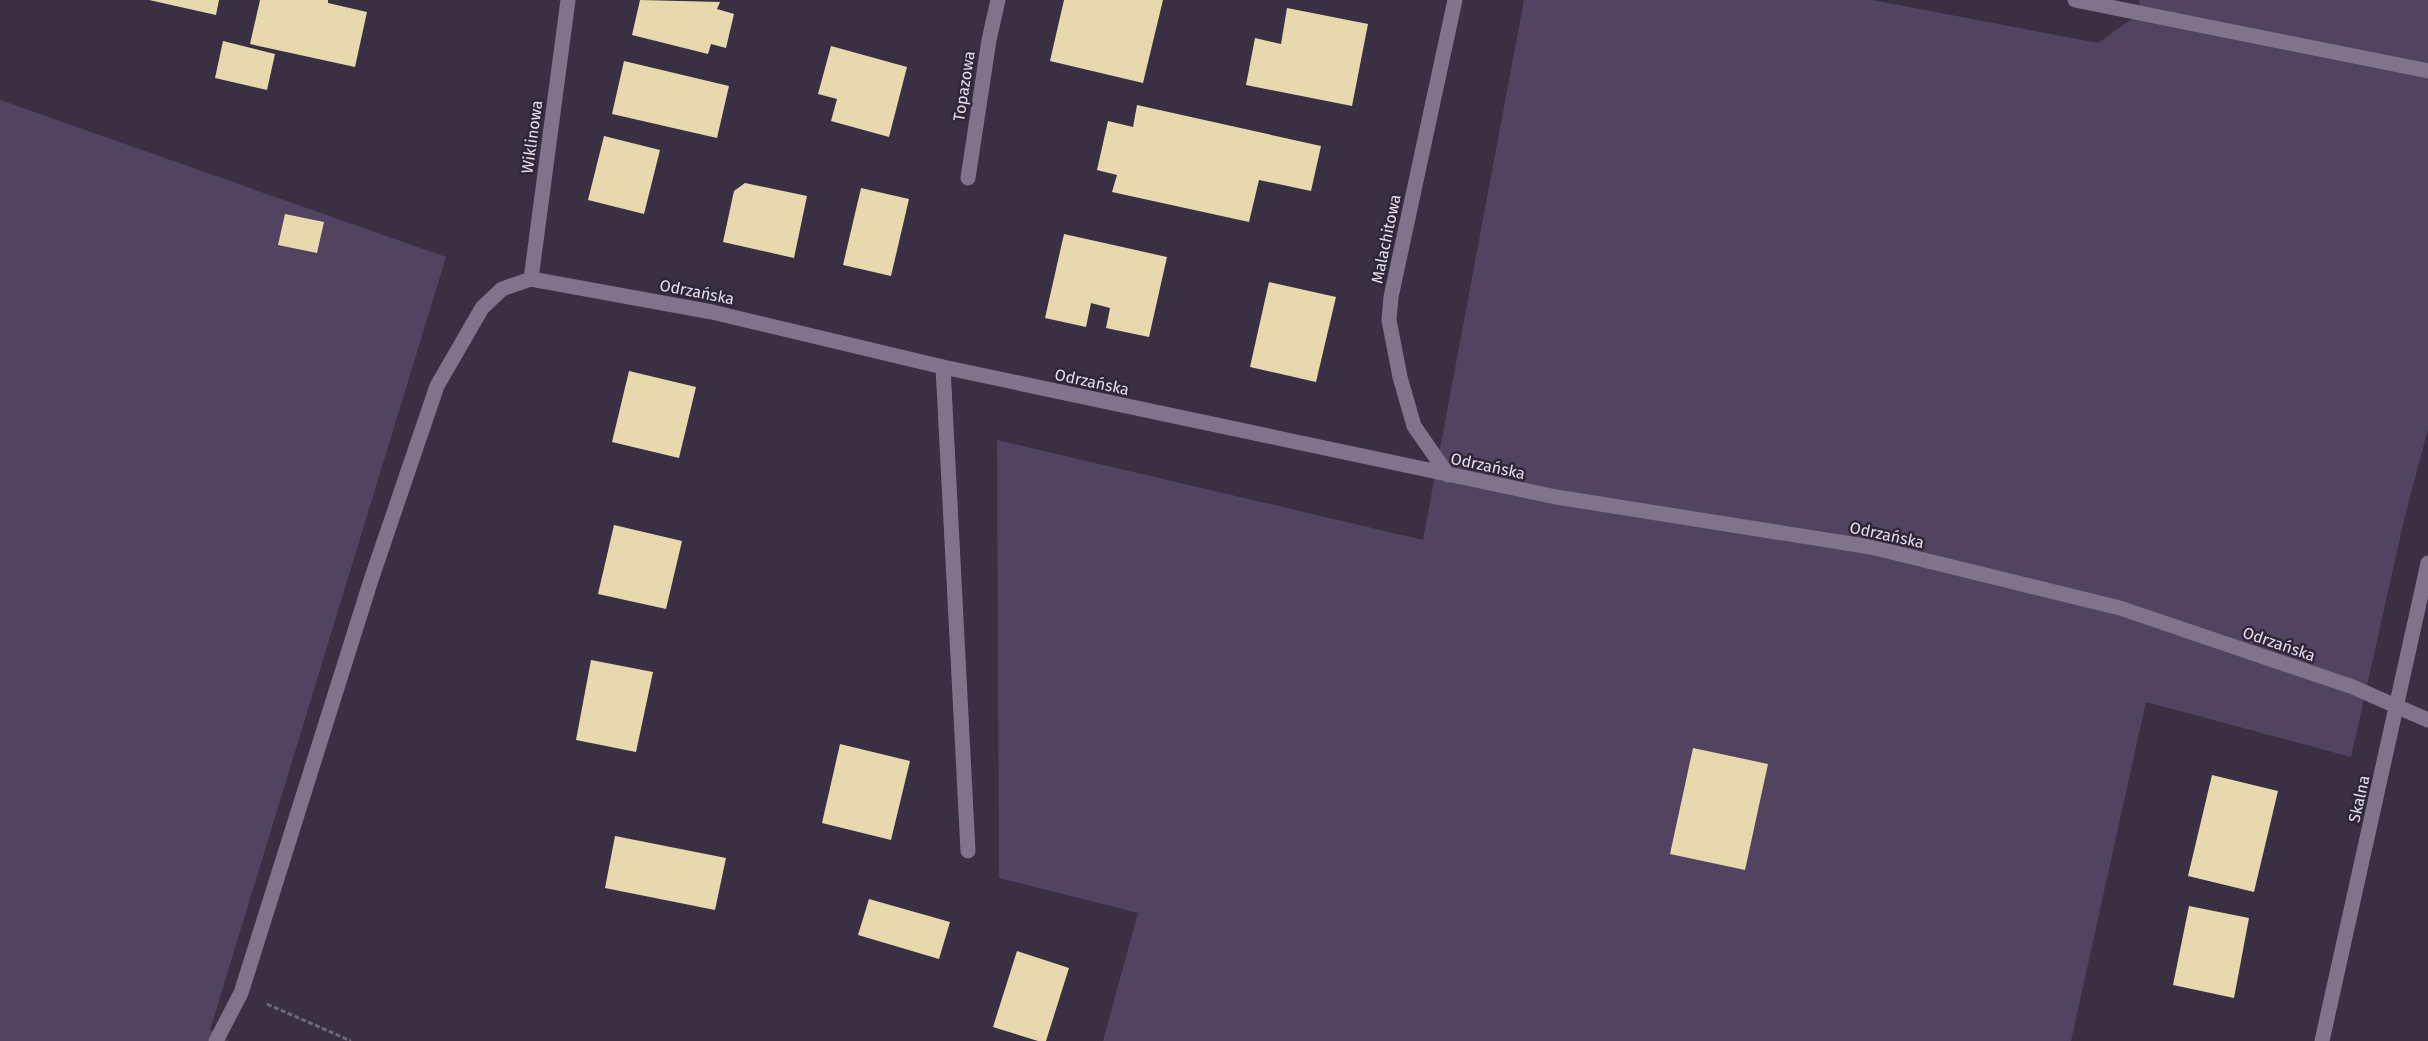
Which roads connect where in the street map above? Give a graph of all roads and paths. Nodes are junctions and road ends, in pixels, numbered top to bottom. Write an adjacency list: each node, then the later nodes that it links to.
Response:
1 (568, 0): 7 (street, Wiklinowa)
2 (998, 0): 6 (street, Topazowa)
3 (1454, 0): 9 (street, Malachitowa)
4 (2074, 0): 5 (street)
5 (2428, 70)
6 (968, 178)
7 (530, 279): 8 (street, Odrzańska); 14 (street)
8 (943, 367): 9 (street, Odrzańska); 13 (street)
9 (1448, 475): 11 (street, Odrzańska)
10 (2428, 563): 11 (street, Skalna)
11 (2398, 707): 12 (street, Odrzańska); 17 (street, Skalna)
12 (2428, 720)
13 (968, 851)
14 (241, 993): 15 (street); 16 (path)
15 (216, 1041)
16 (351, 1041)
17 (2322, 1041)

